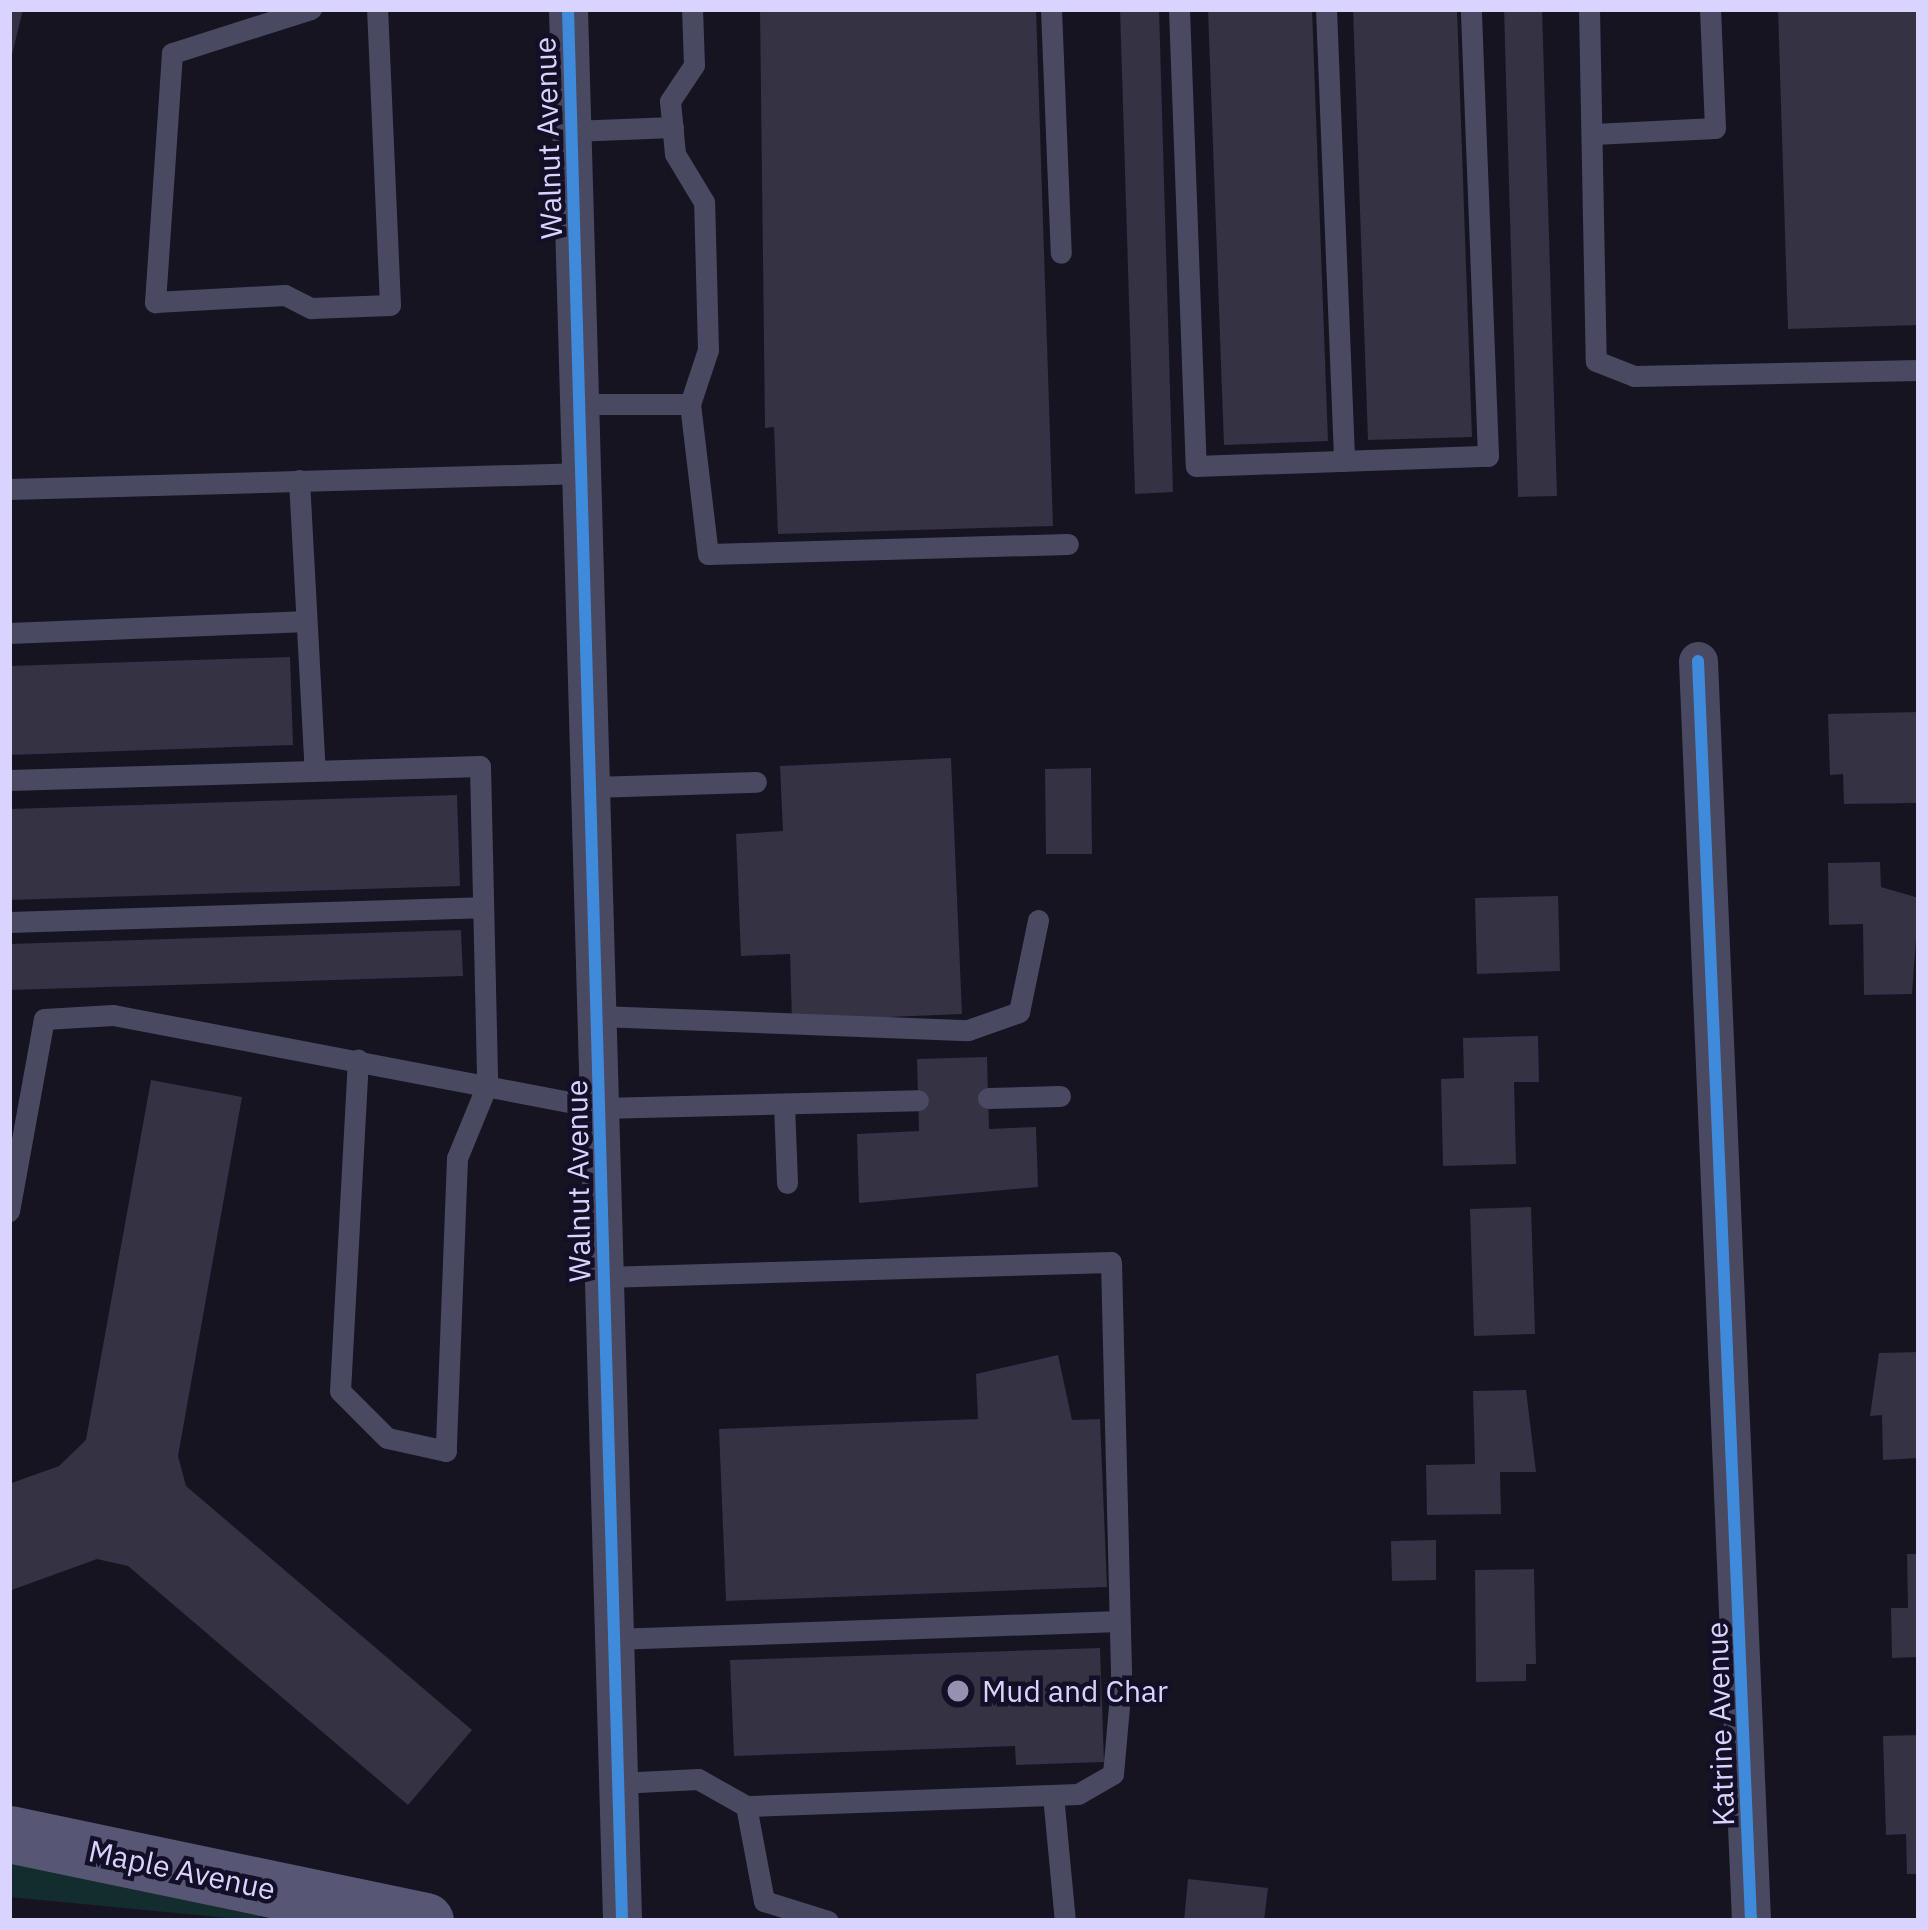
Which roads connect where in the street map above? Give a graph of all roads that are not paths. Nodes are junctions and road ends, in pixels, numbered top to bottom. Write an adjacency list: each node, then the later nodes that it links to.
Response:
1 (311, 9): 2 (lane)
2 (377, 9)
3 (568, 9): 12 (street, Walnut Avenue)
4 (692, 9): 11 (lane)
5 (1051, 9): 14 (lane)
6 (1179, 9): 18 (lane)
7 (1326, 9): 18 (lane)
8 (1471, 9): 18 (lane)
9 (1589, 9): 13 (lane)
10 (1710, 9): 13 (lane)
11 (673, 127): 12 (lane); 17 (lane)
12 (572, 130): 16 (street, Walnut Avenue)
13 (1594, 134): 15 (lane)
14 (1061, 253)
15 (1919, 370)
16 (583, 404): 17 (lane); 19 (street, Walnut Avenue)
17 (690, 404): 22 (lane)
18 (1344, 461)
19 (585, 472): 20 (lane); 29 (street, Walnut Avenue)
20 (299, 480): 21 (lane); 23 (lane)
21 (9, 489)
22 (1068, 544)
23 (305, 621): 24 (lane); 26 (lane)
24 (9, 633)
25 (1698, 662): 54 (street, Katrine Avenue)
26 (315, 771): 27 (lane); 30 (lane)
27 (9, 780)
28 (756, 782): 29 (lane)
29 (593, 787): 33 (street, Walnut Avenue)
30 (481, 907): 32 (lane); 35 (lane)
31 (1038, 920): 33 (lane)
32 (9, 922)
33 (599, 1016): 40 (street, Walnut Avenue)
34 (358, 1059): 35 (lane); 35 (lane); 42 (lane)
35 (487, 1085): 40 (lane)
36 (1060, 1096): 37 (lane)
37 (988, 1098)
38 (918, 1100): 39 (lane)
39 (784, 1104): 40 (lane); 41 (lane)
40 (601, 1108): 43 (street, Walnut Avenue)
41 (787, 1183)
42 (9, 1211)
43 (604, 1277): 44 (lane); 45 (street, Walnut Avenue)
44 (1119, 1621): 45 (lane); 47 (lane)
45 (614, 1639): 46 (street, Walnut Avenue)
46 (618, 1783): 48 (lane); 51 (street, Walnut Avenue)
47 (1054, 1795): 48 (lane); 53 (lane)
48 (746, 1807): 52 (lane)
49 (9, 1834): 50 (main road, Maple Avenue)
50 (425, 1921)
51 (622, 1921)
52 (828, 1921)
53 (1065, 1921)
54 (1751, 1921)

